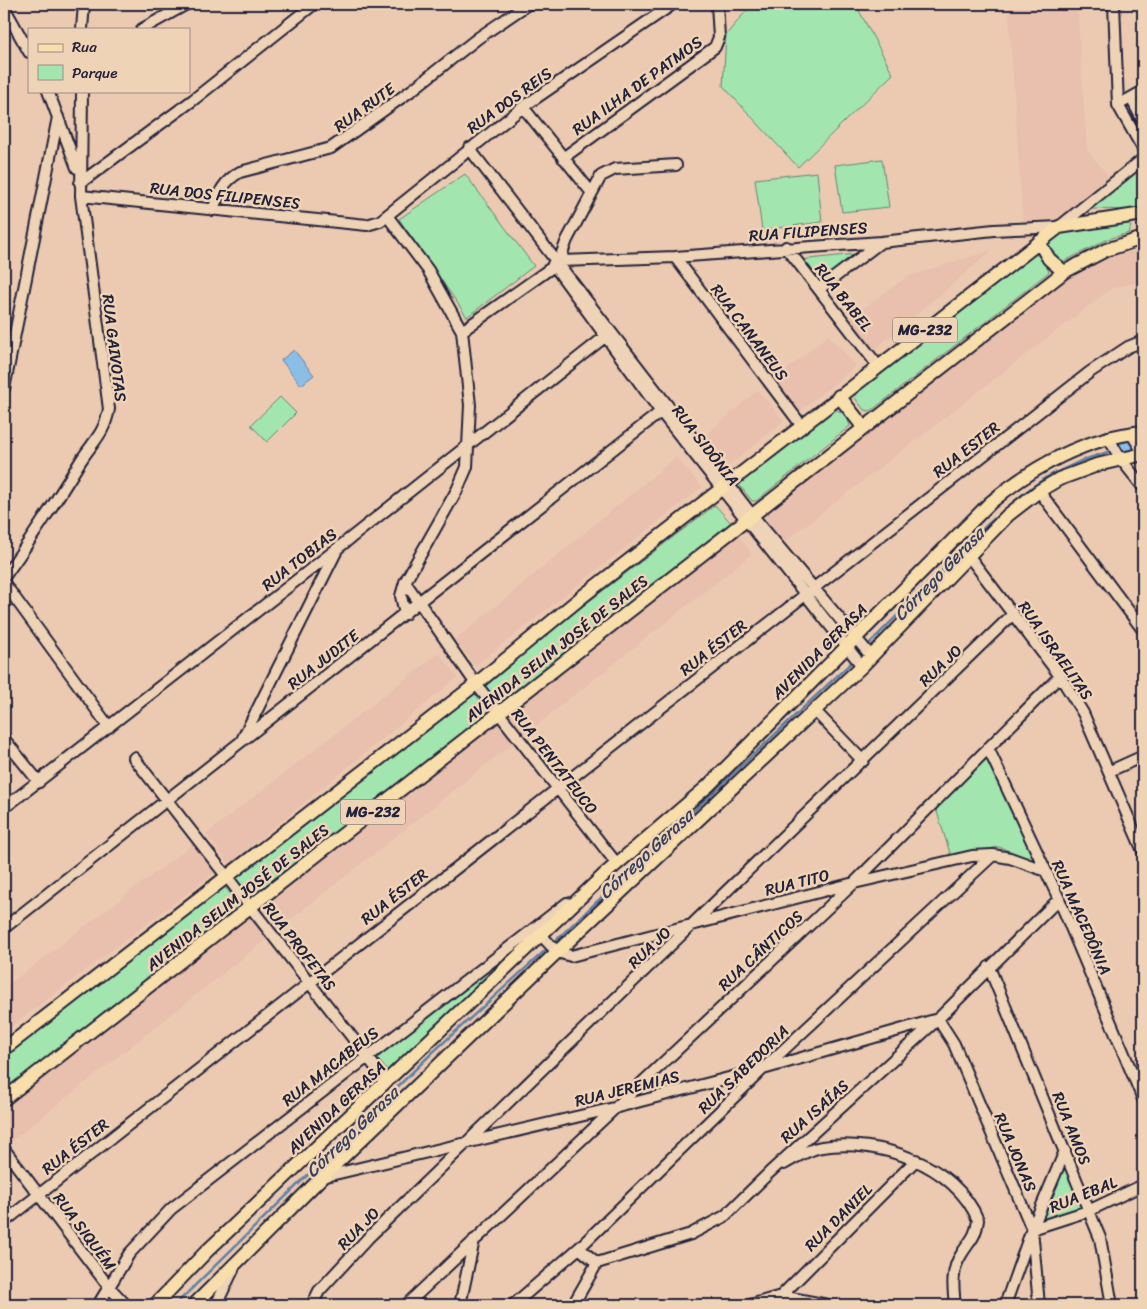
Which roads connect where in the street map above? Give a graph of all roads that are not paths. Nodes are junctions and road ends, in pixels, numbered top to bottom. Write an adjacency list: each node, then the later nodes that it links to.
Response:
1 (84, 4): 9 (street)
2 (186, 4): 10 (street)
3 (314, 4): 25 (street)
4 (528, 4): 28 (street, RUA RUTE)
5 (673, 4): 17 (street, RUA DOS REIS)
6 (717, 4): 22 (street, RUA ILHA DE PATMOS)
7 (1114, 4): 16 (street)
8 (4, 7): 11 (street)
9 (82, 28)
10 (144, 28)
11 (28, 50)
12 (1143, 91): 15 (street)
13 (82, 92): 25 (street, RUA GAIVOTAS)
14 (52, 93): 18 (street)
15 (1131, 98): 16 (street); 19 (street)
16 (1118, 105): 21 (street)
17 (523, 107): 20 (street, RUA DOS REIS); 22 (street)
18 (58, 117): 25 (street); 45 (street)
19 (1143, 121)
20 (469, 148): 30 (street, RUA DOS REIS); 38 (street, RUA SIDÔNIA)
21 (1143, 148)
22 (564, 158): 26 (street)
23 (1143, 159): 32 (street)
24 (676, 165): 26 (street)
25 (80, 180): 27 (street, RUA GAIVOTAS)
26 (591, 192): 38 (street)
27 (80, 196): 28 (street, RUA DOS FILIPENSES); 60 (street, RUA GAIVOTAS)
28 (213, 210): 31 (street, RUA DOS FILIPENSES)
29 (1142, 213): 32 (main road, AVENIDA SELIM JOSÉ DE SALES / MG-232); 33 (main road)
30 (388, 217): 31 (street, RUA DOS REIS); 41 (street)
31 (367, 225)
32 (1059, 227): 34 (street, RUA FILIPENSES); 35 (main road, AVENIDA SELIM JOSÉ DE SALES / MG-232)
33 (1141, 238): 39 (main road, AVENIDA SELIM JOSÉ DE SALES / MG-232)
34 (881, 242): 36 (street, RUA FILIPENSES); 40 (street)
35 (1039, 242): 39 (main road); 44 (main road, AVENIDA SELIM JOSÉ DE SALES / MG-232)
36 (786, 247): 37 (street, RUA FILIPENSES); 40 (street, RUA BABEL)
37 (675, 257): 38 (street, RUA FILIPENSES); 48 (street, RUA CANANEUS)
38 (557, 261): 41 (street); 42 (street, RUA SIDÔNIA)
39 (1064, 272): 49 (main road, AVENIDA SELIM JOSÉ DE SALES / MG-232)
40 (820, 289): 44 (street, RUA BABEL)
41 (462, 331): 51 (street)
42 (608, 334): 47 (street, RUA SIDÔNIA); 51 (street, RUA TOBIAS)
43 (1143, 341): 63 (street, RUA ESTER)
44 (878, 366): 46 (main road, AVENIDA SELIM JOSÉ DE SALES / MG-232)
45 (4, 389)
46 (839, 396): 48 (main road, AVENIDA SELIM JOSÉ DE SALES / MG-232); 49 (main road)
47 (664, 409): 54 (street, RUA SIDÔNIA); 65 (street, RUA JUDITE)
48 (802, 426): 54 (main road, AVENIDA SELIM JOSÉ DE SALES / MG-232)
49 (864, 428): 57 (main road, AVENIDA SELIM JOSÉ DE SALES / MG-232)
50 (1136, 435): 52 (main road, AVENIDA GERASA); 53 (street)
51 (470, 443): 58 (street, RUA TOBIAS); 61 (street)
52 (1116, 450): 53 (main road); 55 (street); 56 (main road, AVENIDA GERASA); 69 (main road, AVENIDA GERASA)
53 (1142, 453)
54 (725, 486): 57 (street, RUA SIDÔNIA); 72 (main road, AVENIDA SELIM JOSÉ DE SALES / MG-232)
55 (1143, 487)
56 (1039, 491): 59 (main road, AVENIDA GERASA); 68 (street)
57 (749, 518): 63 (street, RUA SIDÔNIA); 64 (street, RUA SIDÔNIA); 74 (main road, AVENIDA SELIM JOSÉ DE SALES / MG-232)
58 (338, 548): 75 (street, RUA TOBIAS); 77 (street)
59 (968, 555): 67 (street, RUA ISRAELITAS); 70 (main road, AVENIDA GERASA)
60 (4, 577)
61 (405, 582): 65 (street, RUA PENTATEUCO); 66 (street)
62 (4, 583): 75 (street)
63 (812, 588): 64 (street, RUA ESTER); 69 (street, RUA SIDÔNIA)
64 (804, 595): 69 (street, RUA SIDÔNIA); 84 (street, RUA ÉSTER)
65 (418, 603): 66 (street, RUA JUDITE); 72 (street, RUA PENTATEUCO)
66 (405, 614): 77 (street, RUA JUDITE)
67 (1013, 614): 71 (street, RUA ISRAELITAS); 81 (street, RUA JO)
68 (1143, 630)
69 (855, 651): 70 (main road, AVENIDA GERASA); 70 (street); 73 (main road, AVENIDA GERASA); 89 (main road, AVENIDA GERASA)
70 (869, 654)
71 (1060, 676): 78 (street, RUA CÂNTICOS); 82 (street, RUA ISRAELITAS)
72 (476, 684): 74 (street, RUA PENTATEUCO); 92 (main road, AVENIDA SELIM JOSÉ DE SALES / MG-232)
73 (815, 711): 81 (street); 99 (main road, AVENIDA GERASA)
74 (499, 713): 84 (street, RUA PENTATEUCO); 95 (main road, AVENIDA SELIM JOSÉ DE SALES / MG-232)
75 (109, 727): 83 (street, RUA TOBIAS)
76 (4, 739): 83 (street)
77 (240, 743): 85 (street, RUA JUDITE)
78 (988, 748): 90 (street, RUA MACEDÔNIA); 93 (street, RUA CÂNTICOS)
79 (1143, 756): 82 (street)
80 (134, 758): 85 (street, RUA PROFETAS)
81 (863, 761): 96 (street, RUA JO)
82 (1110, 771): 87 (street, RUA ISRAELITAS)
83 (38, 782): 86 (street, RUA TOBIAS)
84 (556, 788): 89 (street, RUA PENTATEUCO); 101 (street, RUA ÉSTER)
85 (167, 801): 92 (street, RUA PROFETAS); 97 (street, RUA JUDITE)
86 (4, 808)
87 (1143, 852)
88 (993, 855): 90 (street, RUA TITO); 93 (street, RUA TITO); 105 (street, RUA SABEDORIA)
89 (617, 864): 91 (main road, AVENIDA GERASA)
90 (1046, 871): 94 (street, RUA MACEDÔNIA)
91 (605, 874): 98 (main road, AVENIDA GERASA); 104 (street, RUA MACABEUS)
92 (226, 876): 95 (street, RUA PROFETAS); 103 (main road, AVENIDA SELIM JOSÉ DE SALES / MG-232)
93 (854, 883): 96 (street, RUA TITO); 111 (street, RUA CÂNTICOS)
94 (1058, 899): 100 (street, RUA ISAÍAS); 106 (street, RUA MACEDÔNIA)
95 (250, 907): 101 (street, RUA PROFETAS); 109 (main road, AVENIDA SELIM JOSÉ DE SALES / MG-232)
96 (696, 923): 99 (street, RUA TITO); 112 (street, RUA JO)
97 (4, 928)
98 (542, 937): 99 (street); 108 (main road, AVENIDA GERASA)
99 (555, 951): 117 (main road, AVENIDA GERASA)
100 (989, 967): 102 (street, RUA ISAÍAS); 114 (street, RUA AMOS)
101 (310, 981): 104 (street, RUA PROFETAS); 119 (street, RUA ÉSTER)
102 (938, 1019): 105 (street, RUA JEREMIAS); 116 (street, RUA ISAÍAS); 122 (street, RUA JONAS)
103 (4, 1048)
104 (367, 1056): 108 (street, RUA PROFETAS); 127 (street, RUA MACABEUS)
105 (763, 1069): 111 (street, RUA JEREMIAS); 124 (street, RUA SABEDORIA)
106 (1133, 1075): 107 (street); 110 (street, RUA MACEDÔNIA)
107 (1143, 1079)
108 (387, 1082): 131 (main road, AVENIDA GERASA)
109 (4, 1099)
110 (1143, 1099)
111 (614, 1108): 112 (street, RUA JEREMIAS); 123 (street, RUA CÂNTICOS)
112 (466, 1142): 117 (street, RUA JEREMIAS); 134 (street, RUA JO)
113 (4, 1149): 119 (street, RUA SIQUÉM)
114 (1065, 1151): 120 (street, RUA AMOS); 122 (street)
115 (916, 1160): 116 (street); 128 (street, RUA DANIEL); 141 (street)
116 (770, 1172): 126 (street, RUA ISAÍAS)
117 (322, 1178): 125 (main road, AVENIDA GERASA)
118 (1143, 1185): 120 (street, RUA EBAL)
119 (39, 1193): 121 (street, RUA ÉSTER); 127 (street, RUA SIQUÉM)
120 (1088, 1210): 122 (street, RUA EBAL); 144 (street, RUA AMOS)
121 (4, 1222)
122 (1032, 1229): 142 (street); 143 (street, RUA JONAS)
123 (475, 1240): 135 (street); 136 (street)
124 (580, 1248): 126 (street); 137 (street, RUA SABEDORIA)
125 (239, 1259): 132 (main road, AVENIDA GERASA); 133 (street)
126 (597, 1263): 138 (street)
127 (109, 1287): 129 (street, RUA MACABEUS); 130 (street, RUA SIQUÉM)
128 (780, 1301): 139 (street); 140 (street)
129 (98, 1305)
130 (126, 1305)
131 (156, 1305)
132 (194, 1305)
133 (216, 1305)
134 (312, 1305)
135 (406, 1305)
136 (460, 1305)
137 (513, 1305)
138 (573, 1305)
139 (750, 1305)
140 (828, 1305)
141 (955, 1305)
142 (1005, 1305)
143 (1039, 1305)
144 (1112, 1305)

